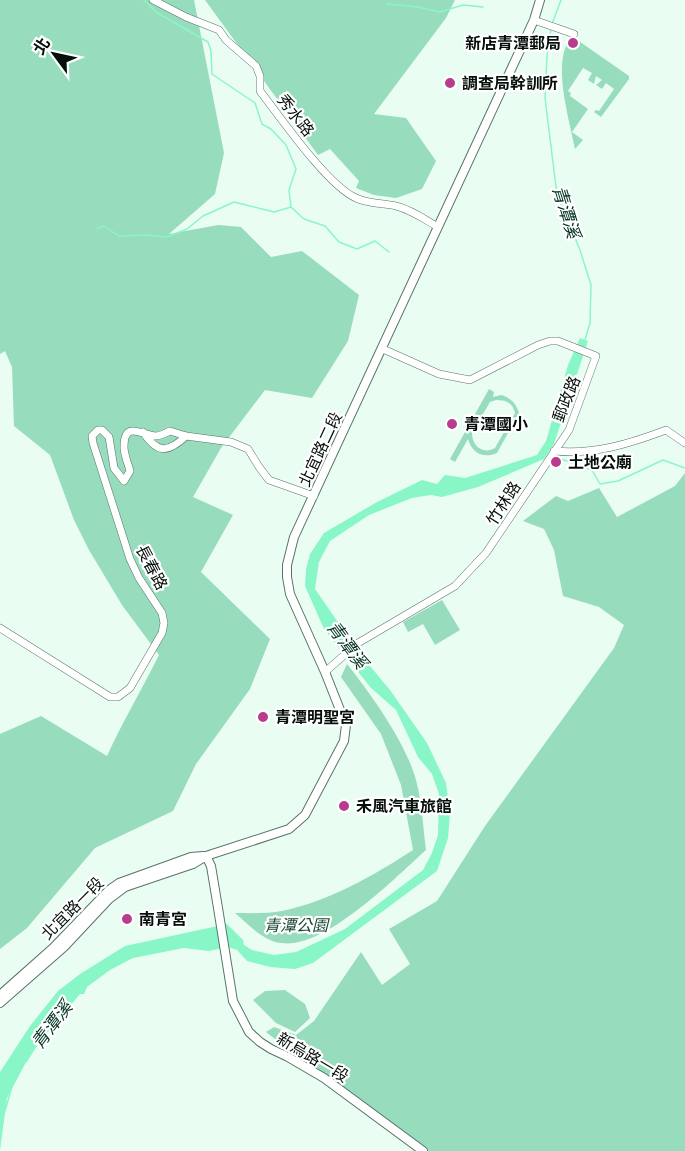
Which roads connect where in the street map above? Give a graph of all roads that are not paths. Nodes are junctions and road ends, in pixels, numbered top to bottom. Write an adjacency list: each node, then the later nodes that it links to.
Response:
1 (153, 0): 7 (street, 秀水路)
2 (540, 0): 3 (main road, 北宜路二段)
3 (536, 22): 4 (street); 7 (main road, 北宜路二段)
4 (564, 31): 5 (street); 6 (street)
5 (574, 34)
6 (564, 42)
7 (438, 227): 8 (main road, 北宜路二段)
8 (382, 349): 12 (street, 郵政路); 13 (main road, 北宜路二段)
9 (143, 432): 10 (street); 10 (street); 14 (street, 長春路)
10 (186, 436): 13 (street)
11 (685, 443): 12 (street)
12 (554, 451): 15 (street, 竹林路)
13 (314, 496): 15 (main road, 北宜路二段)
14 (0, 628)
15 (326, 672): 16 (main road, 北宜路二段)
16 (206, 856): 17 (main road, 北宜路一段); 18 (main road, 北宜路一段); 19 (main road, 新烏路一段)
17 (0, 995)
18 (0, 1004)
19 (423, 1151)

